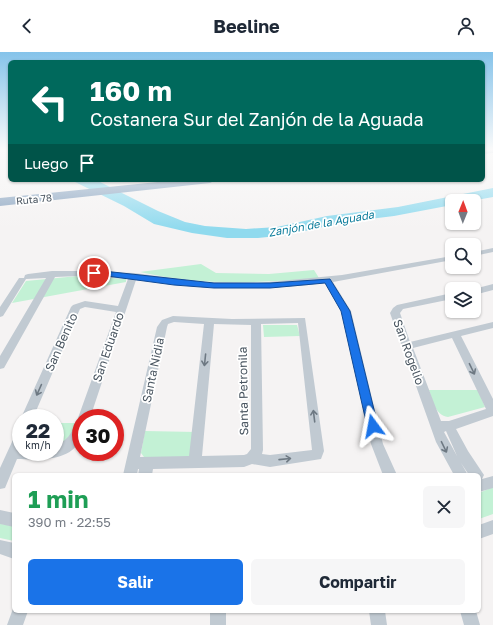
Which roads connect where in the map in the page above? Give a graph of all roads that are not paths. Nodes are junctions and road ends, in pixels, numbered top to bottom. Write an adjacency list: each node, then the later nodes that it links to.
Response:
1 (158, 182): 3 (highway, Ruta 78)
2 (186, 182): 3 (highway, Ruta 78)
3 (125, 187): 4 (highway, Ruta 78)
4 (84, 191): 5 (highway, Ruta 78); 6 (highway, Ruta 78)
5 (0, 198)
6 (0, 202)
7 (493, 250): 8 (street)
8 (481, 253)
9 (445, 259): 12 (street)
10 (52, 274): 11 (street); 17 (street); 23 (street)
11 (134, 276): 12 (street); 16 (street, San Eduardo)
12 (328, 281): 33 (street)
13 (493, 288): 14 (street)
14 (481, 291)
15 (445, 298): 22 (street, San Rogelio)
16 (121, 310): 24 (street, San Benito, one-way to 24); 25 (street, San Eduardo)
17 (0, 314)
18 (209, 321): 19 (street, Santa Nidia); 30 (street, one-way to 30); 31 (street, Santa Nidia)
19 (256, 322): 29 (street, Santa Petronila); 29 (street, Santa Nidia, one-way to 19)
20 (493, 325): 21 (street)
21 (455, 334): 22 (street); 26 (street, one-way to 26)
22 (407, 346): 27 (street, San Rogelio)
23 (0, 365)
24 (31, 409)
25 (87, 409)
26 (493, 411): 27 (street)
27 (442, 426): 34 (street, San Rogelio, one-way to 34); 35 (street, San Rogelio)
28 (12, 455): 36 (street)
29 (252, 458): 30 (street, Santa Nidia)
30 (195, 463): 32 (street, Santa Nidia)
31 (132, 469): 32 (street, Santa Nidia)
32 (146, 469)
33 (389, 473)
34 (460, 473)
35 (476, 473)
36 (0, 483)
37 (0, 517): 38 (street)
38 (12, 520)
39 (493, 527): 40 (street)
40 (481, 531)
41 (0, 547): 42 (street)
42 (12, 550)
43 (19, 613): 47 (street)
44 (218, 613): 48 (street)
45 (377, 613): 49 (street)
46 (469, 613): 50 (street)
47 (16, 625)
48 (218, 625)
49 (379, 625)
50 (472, 625)

